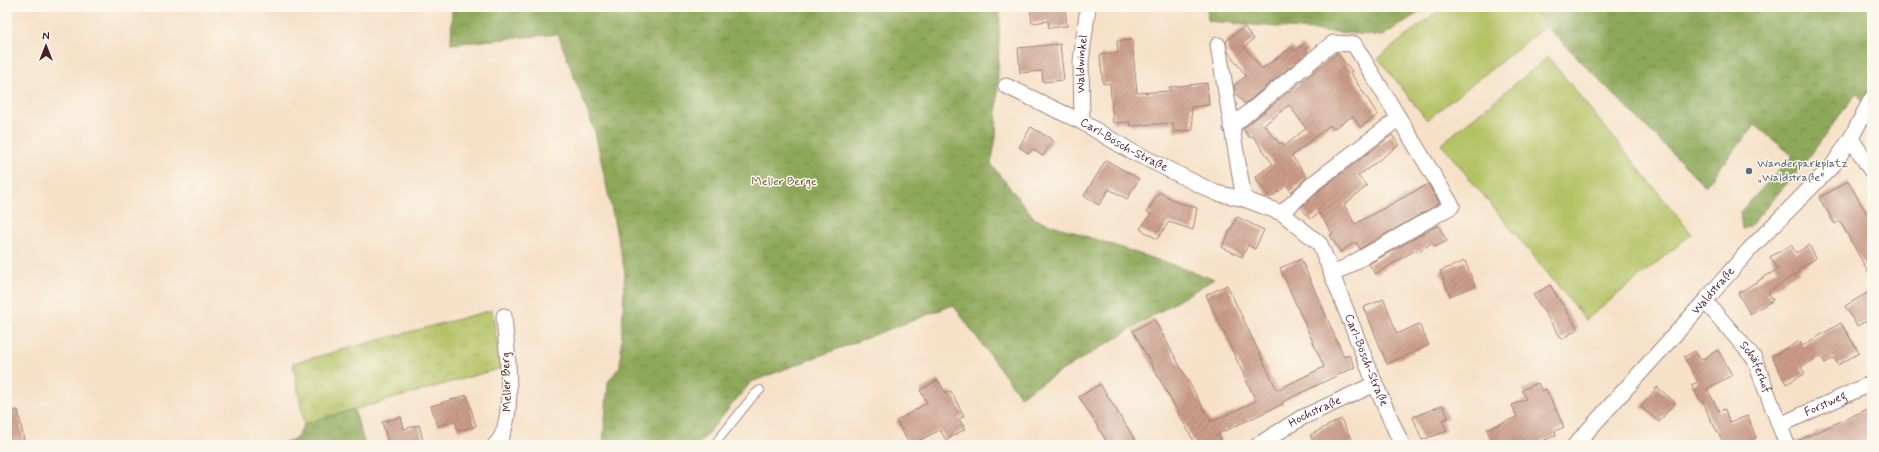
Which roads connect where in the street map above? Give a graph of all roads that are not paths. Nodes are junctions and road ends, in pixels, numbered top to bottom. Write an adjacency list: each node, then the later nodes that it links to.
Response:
1 (1088, 7): 6 (street, Waldwinkel)
2 (1218, 45): 7 (street)
3 (1006, 86): 6 (street, Carl-Bösch-Straße)
4 (1872, 98): 8 (street, Waldstraße)
5 (1398, 118): 7 (street); 11 (street); 12 (street)
6 (1082, 122): 10 (street, Carl-Bösch-Straße)
7 (1231, 127): 10 (street)
8 (1851, 138): 9 (street); 13 (street, Waldstraße)
9 (1872, 172)
10 (1244, 199): 11 (street, Carl-Bösch-Straße)
11 (1282, 213): 12 (street, Carl-Bösch-Straße)
12 (1332, 275): 16 (street, Carl-Bösch-Straße)
13 (1705, 301): 18 (street, Schäferhof); 23 (street, Waldstraße)
14 (504, 316): 19 (street, Meller Berg)
15 (1872, 383): 18 (street, Forstweg)
16 (1375, 384): 21 (street, Hochstraße); 22 (street, Carl-Bösch-Straße)
17 (760, 390): 20 (lane)
18 (1780, 424): 24 (street, Schäferhof)
19 (495, 445)
20 (714, 445)
21 (1258, 445)
22 (1402, 445)
23 (1575, 445)
24 (1787, 445)

